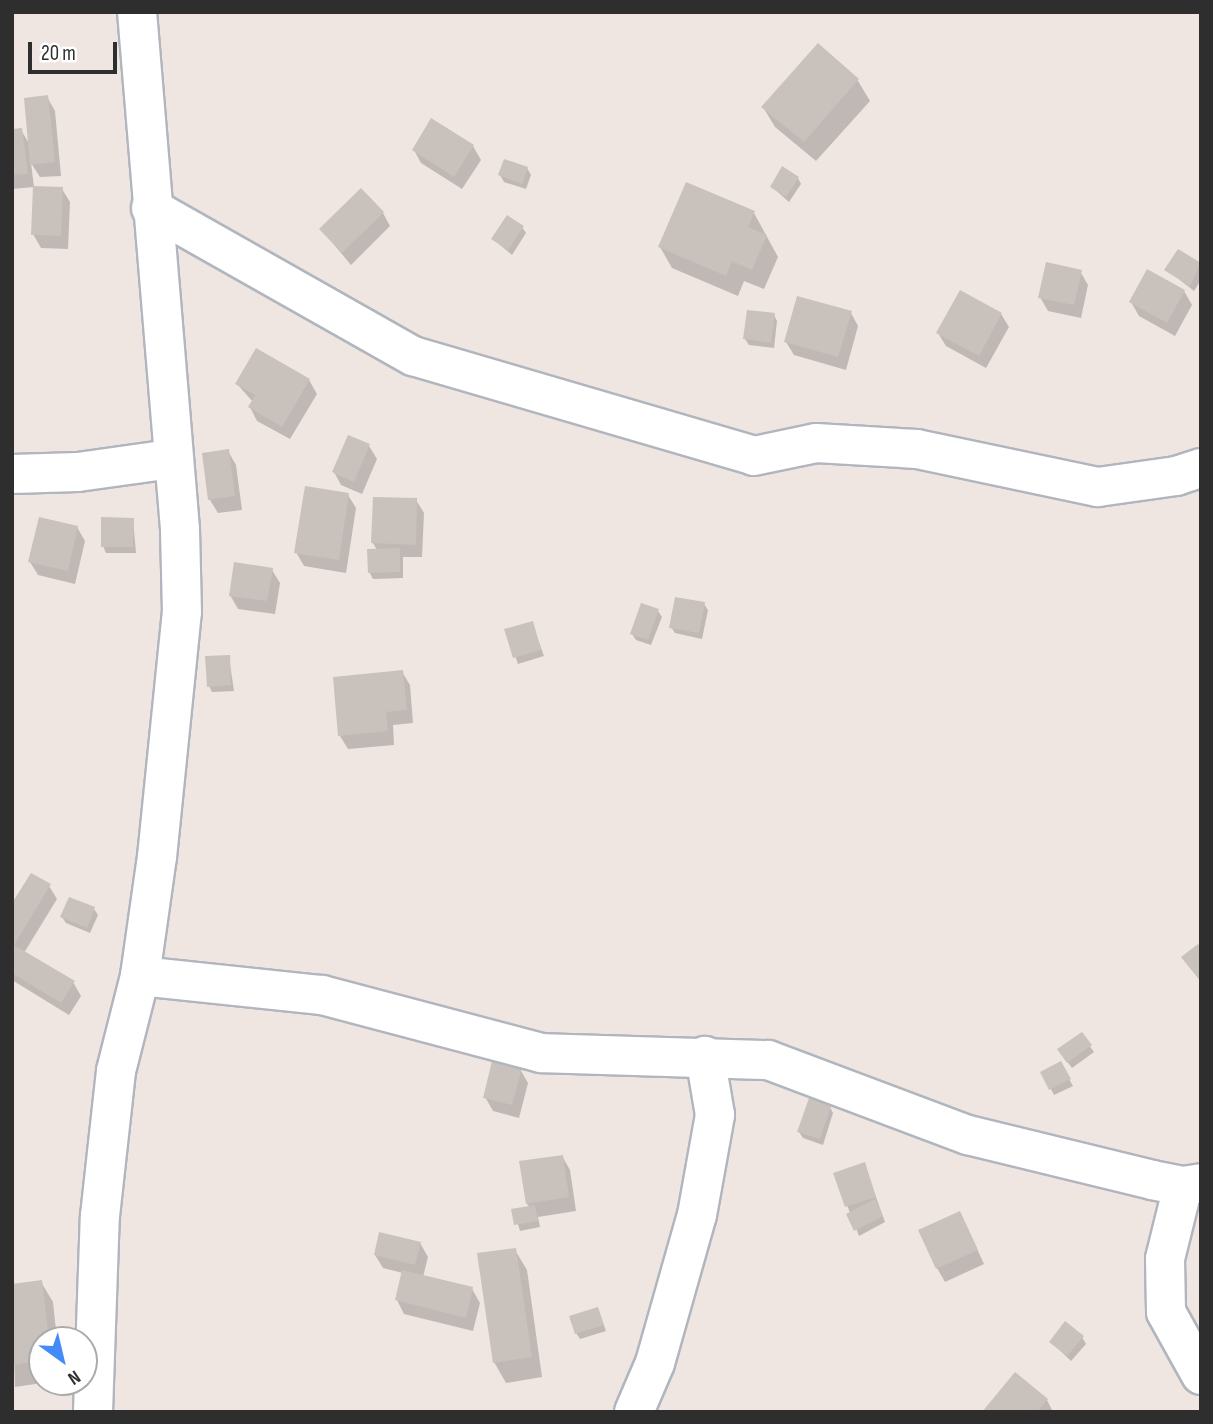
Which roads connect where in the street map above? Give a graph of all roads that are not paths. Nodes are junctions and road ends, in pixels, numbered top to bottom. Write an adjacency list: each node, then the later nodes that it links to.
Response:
1 (137, 12): 2 (street)
2 (151, 208): 3 (street); 4 (street)
3 (172, 460): 5 (street); 6 (street)
4 (1201, 468)
5 (12, 474)
6 (140, 976): 7 (street); 10 (street)
7 (705, 1056): 8 (street); 11 (street)
8 (1192, 1185): 9 (street)
9 (1201, 1375)
10 (93, 1412)
11 (634, 1412)

